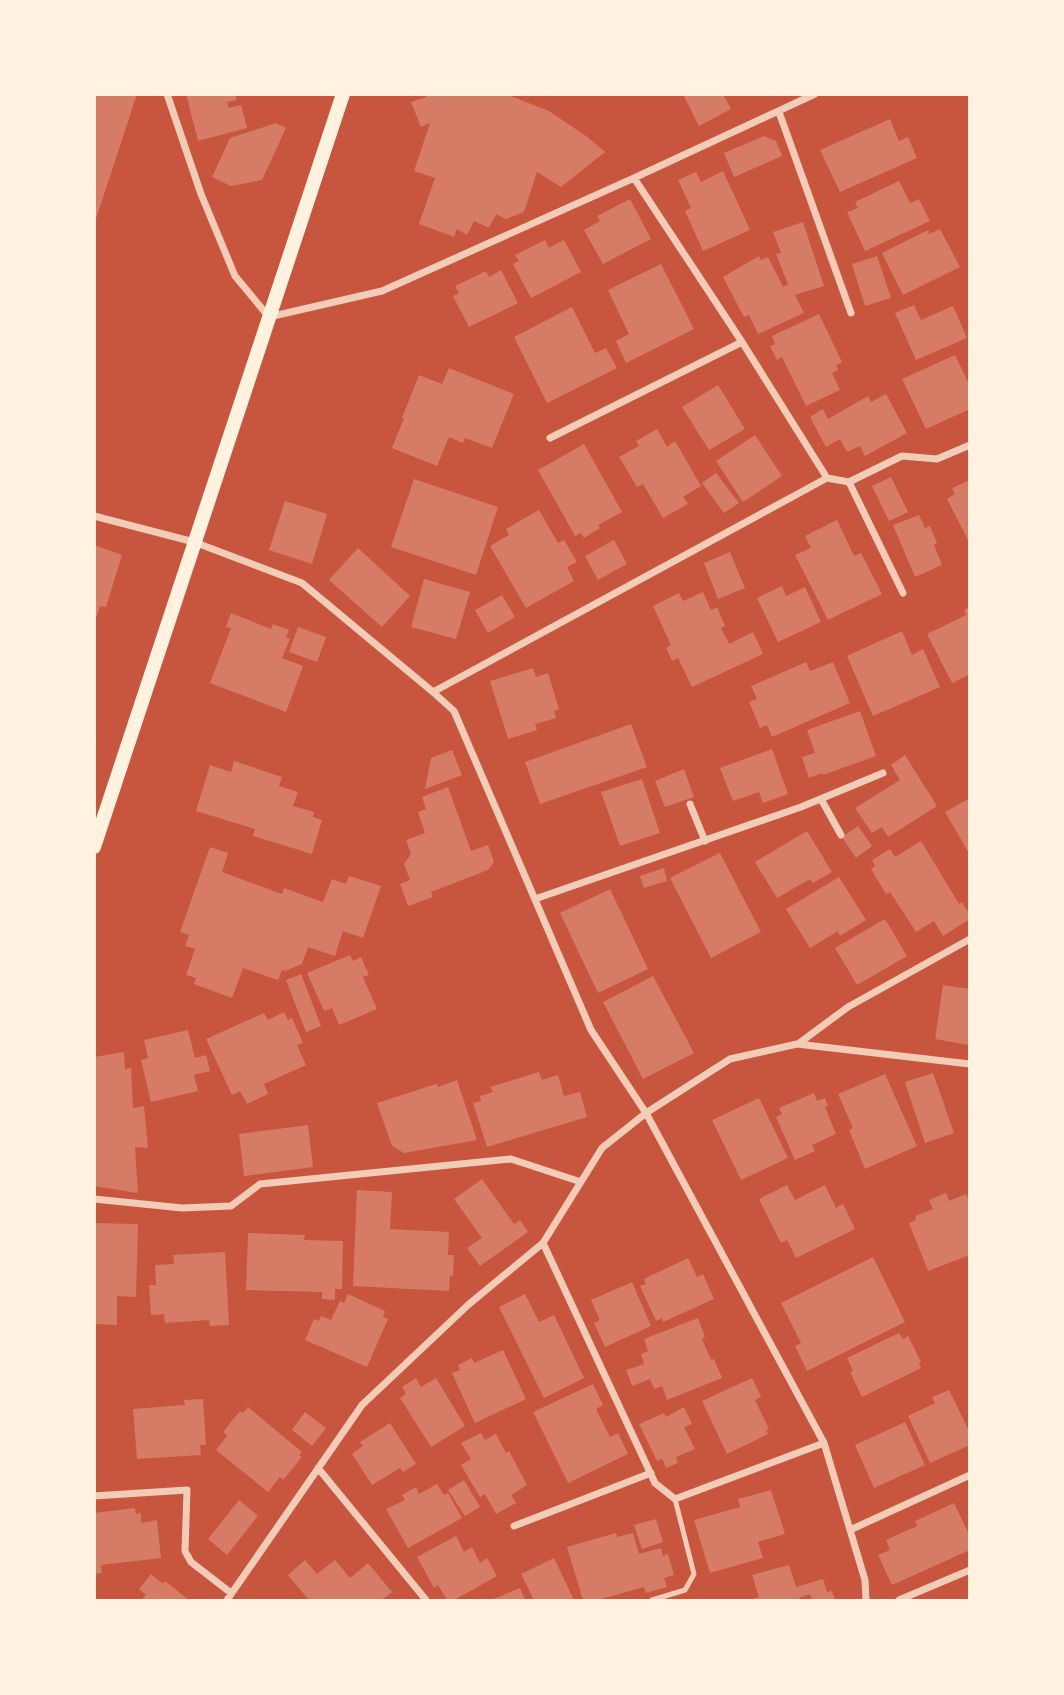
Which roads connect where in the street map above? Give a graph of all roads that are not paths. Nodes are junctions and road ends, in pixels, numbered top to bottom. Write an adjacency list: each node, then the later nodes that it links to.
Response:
1 (167, 94): 7 (street)
2 (343, 94): 7 (main road)
3 (815, 94): 4 (street)
4 (779, 112): 5 (street); 6 (street)
5 (634, 178): 7 (street); 8 (street)
6 (851, 313)
7 (269, 317): 14 (main road)
8 (742, 341): 9 (street); 11 (street)
9 (550, 438)
10 (970, 445): 12 (street)
11 (827, 478): 12 (street); 16 (street)
12 (849, 482): 15 (street)
13 (94, 516): 14 (street)
14 (194, 542): 16 (street); 22 (main road)
15 (903, 593)
16 (433, 692): 23 (street)
17 (883, 773): 18 (street)
18 (821, 799): 20 (street); 21 (street)
19 (690, 804): 21 (street)
20 (841, 835)
21 (705, 841): 23 (street)
22 (94, 847)
23 (535, 899): 27 (street)
24 (970, 939): 25 (street)
25 (797, 1044): 26 (street); 27 (street)
26 (970, 1064)
27 (646, 1114): 28 (street); 31 (street)
28 (581, 1182): 29 (street); 30 (street)
29 (94, 1199)
30 (543, 1243): 32 (street); 33 (street)
31 (824, 1443): 36 (street); 38 (street)
32 (318, 1468): 40 (street); 41 (street)
33 (651, 1473): 36 (street); 37 (street)
34 (970, 1475): 38 (street)
35 (94, 1496): 40 (street)
36 (675, 1499): 42 (lane)
37 (514, 1526)
38 (850, 1530): 43 (street)
39 (970, 1570): 44 (street)
40 (229, 1597)
41 (426, 1601)
42 (652, 1601)
43 (866, 1601)
44 (899, 1601)

